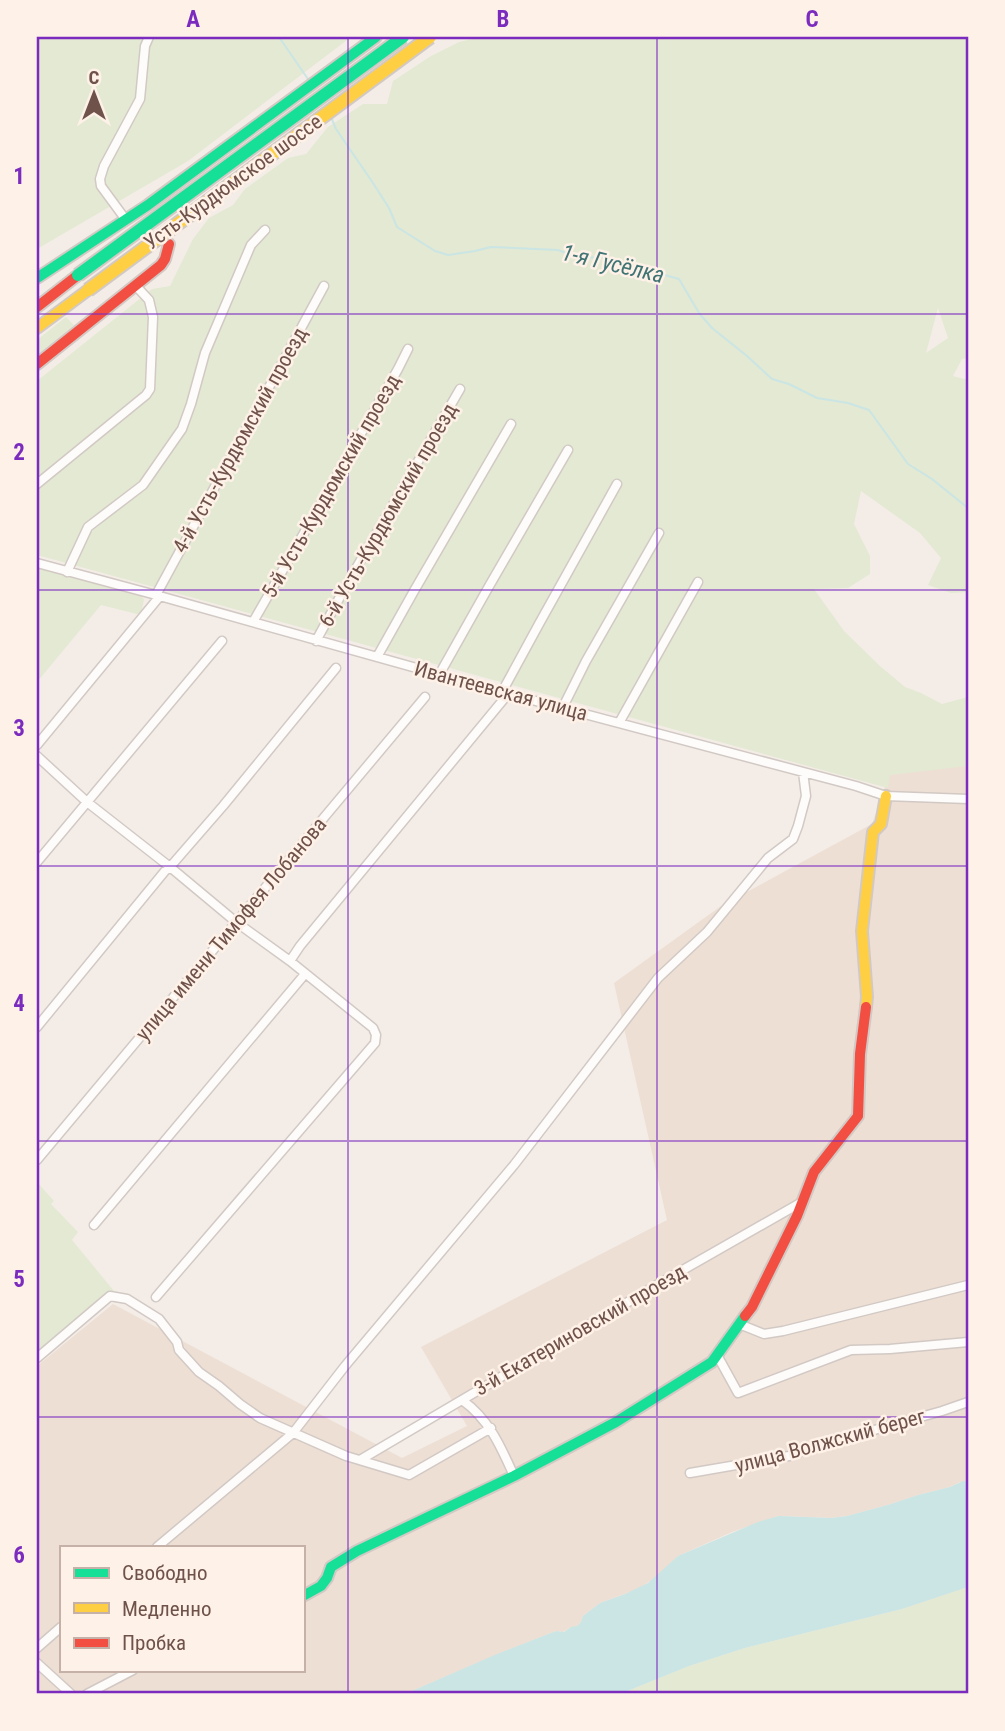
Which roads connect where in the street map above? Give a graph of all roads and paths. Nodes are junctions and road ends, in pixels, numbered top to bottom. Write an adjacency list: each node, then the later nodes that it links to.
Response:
1 (149, 37): 5 (street)
2 (376, 37): 5 (street)
3 (403, 37): 11 (street, Усть-Курдюмское шоссе, bridge)
4 (430, 37): 12 (street, Усть-Курдюмское шоссе, bridge)
5 (126, 220): 8 (street)
6 (265, 230): 22 (street)
7 (169, 244): 9 (street)
8 (38, 276)
9 (135, 285): 14 (street); 18 (street)
10 (324, 286): 24 (street, 4-й Усть-Курдюмский проезд)
11 (37, 307)
12 (37, 328)
13 (408, 349): 25 (street, 5-й Усть-Курдюмский проезд)
14 (37, 364)
15 (460, 388): 27 (street, 6-й Усть-Курдюмский проезд)
16 (511, 424): 28 (street)
17 (568, 450): 30 (street)
18 (37, 484)
19 (617, 484): 31 (street)
20 (659, 533): 33 (street)
21 (37, 563): 22 (street, Ивантеевская улица)
22 (67, 572): 24 (street, Ивантеевская улица)
23 (698, 582): 34 (street)
24 (158, 595): 25 (street, Ивантеевская улица); 35 (street, 4-й Усть-Курдюмский проезд)
25 (253, 622): 27 (street, Ивантеевская улица)
26 (222, 641): 40 (street)
27 (316, 641): 28 (street, Ивантеевская улица)
28 (377, 657): 30 (street, Ивантеевская улица)
29 (337, 668): 42 (street)
30 (439, 675): 31 (street, Ивантеевская улица)
31 (505, 693): 33 (street, Ивантеевская улица); 44 (street)
32 (425, 697): 43 (street, улица имени Тимофея Лобанова)
33 (562, 709): 34 (street, Ивантеевская улица)
34 (618, 723): 37 (street, Ивантеевская улица)
35 (37, 745)
36 (37, 756): 40 (street)
37 (803, 772): 38 (street, Ивантеевская улица); 59 (street)
38 (886, 796): 39 (street, Ивантеевская улица); 48 (street)
39 (968, 799)
40 (87, 802): 41 (street); 42 (street)
41 (37, 862)
42 (170, 867): 43 (street); 46 (street)
43 (236, 922): 44 (street); 47 (street, улица имени Тимофея Лобанова)
44 (290, 961): 45 (street)
45 (305, 974): 49 (street); 51 (street)
46 (37, 1027)
47 (37, 1160)
48 (802, 1202): 52 (street); 56 (street, 3-й Екатериновский проезд)
49 (94, 1225)
50 (968, 1285): 52 (street)
51 (156, 1297)
52 (739, 1324): 54 (street)
53 (968, 1342): 54 (street)
54 (717, 1355): 62 (street)
55 (37, 1358): 59 (street)
56 (463, 1400): 58 (street); 60 (street, 3-й Екатериновский проезд)
57 (968, 1402): 61 (street, улица Волжский берег)
58 (491, 1428): 60 (street); 62 (street)
59 (293, 1433): 60 (street); 63 (street)
60 (360, 1460)
61 (690, 1473)
62 (514, 1476): 64 (street)
63 (158, 1546)
64 (304, 1596)
65 (60, 1629): 66 (street)
66 (37, 1648)
67 (37, 1662): 69 (street)
68 (129, 1672): 70 (street)
69 (71, 1694)
70 (87, 1694)

